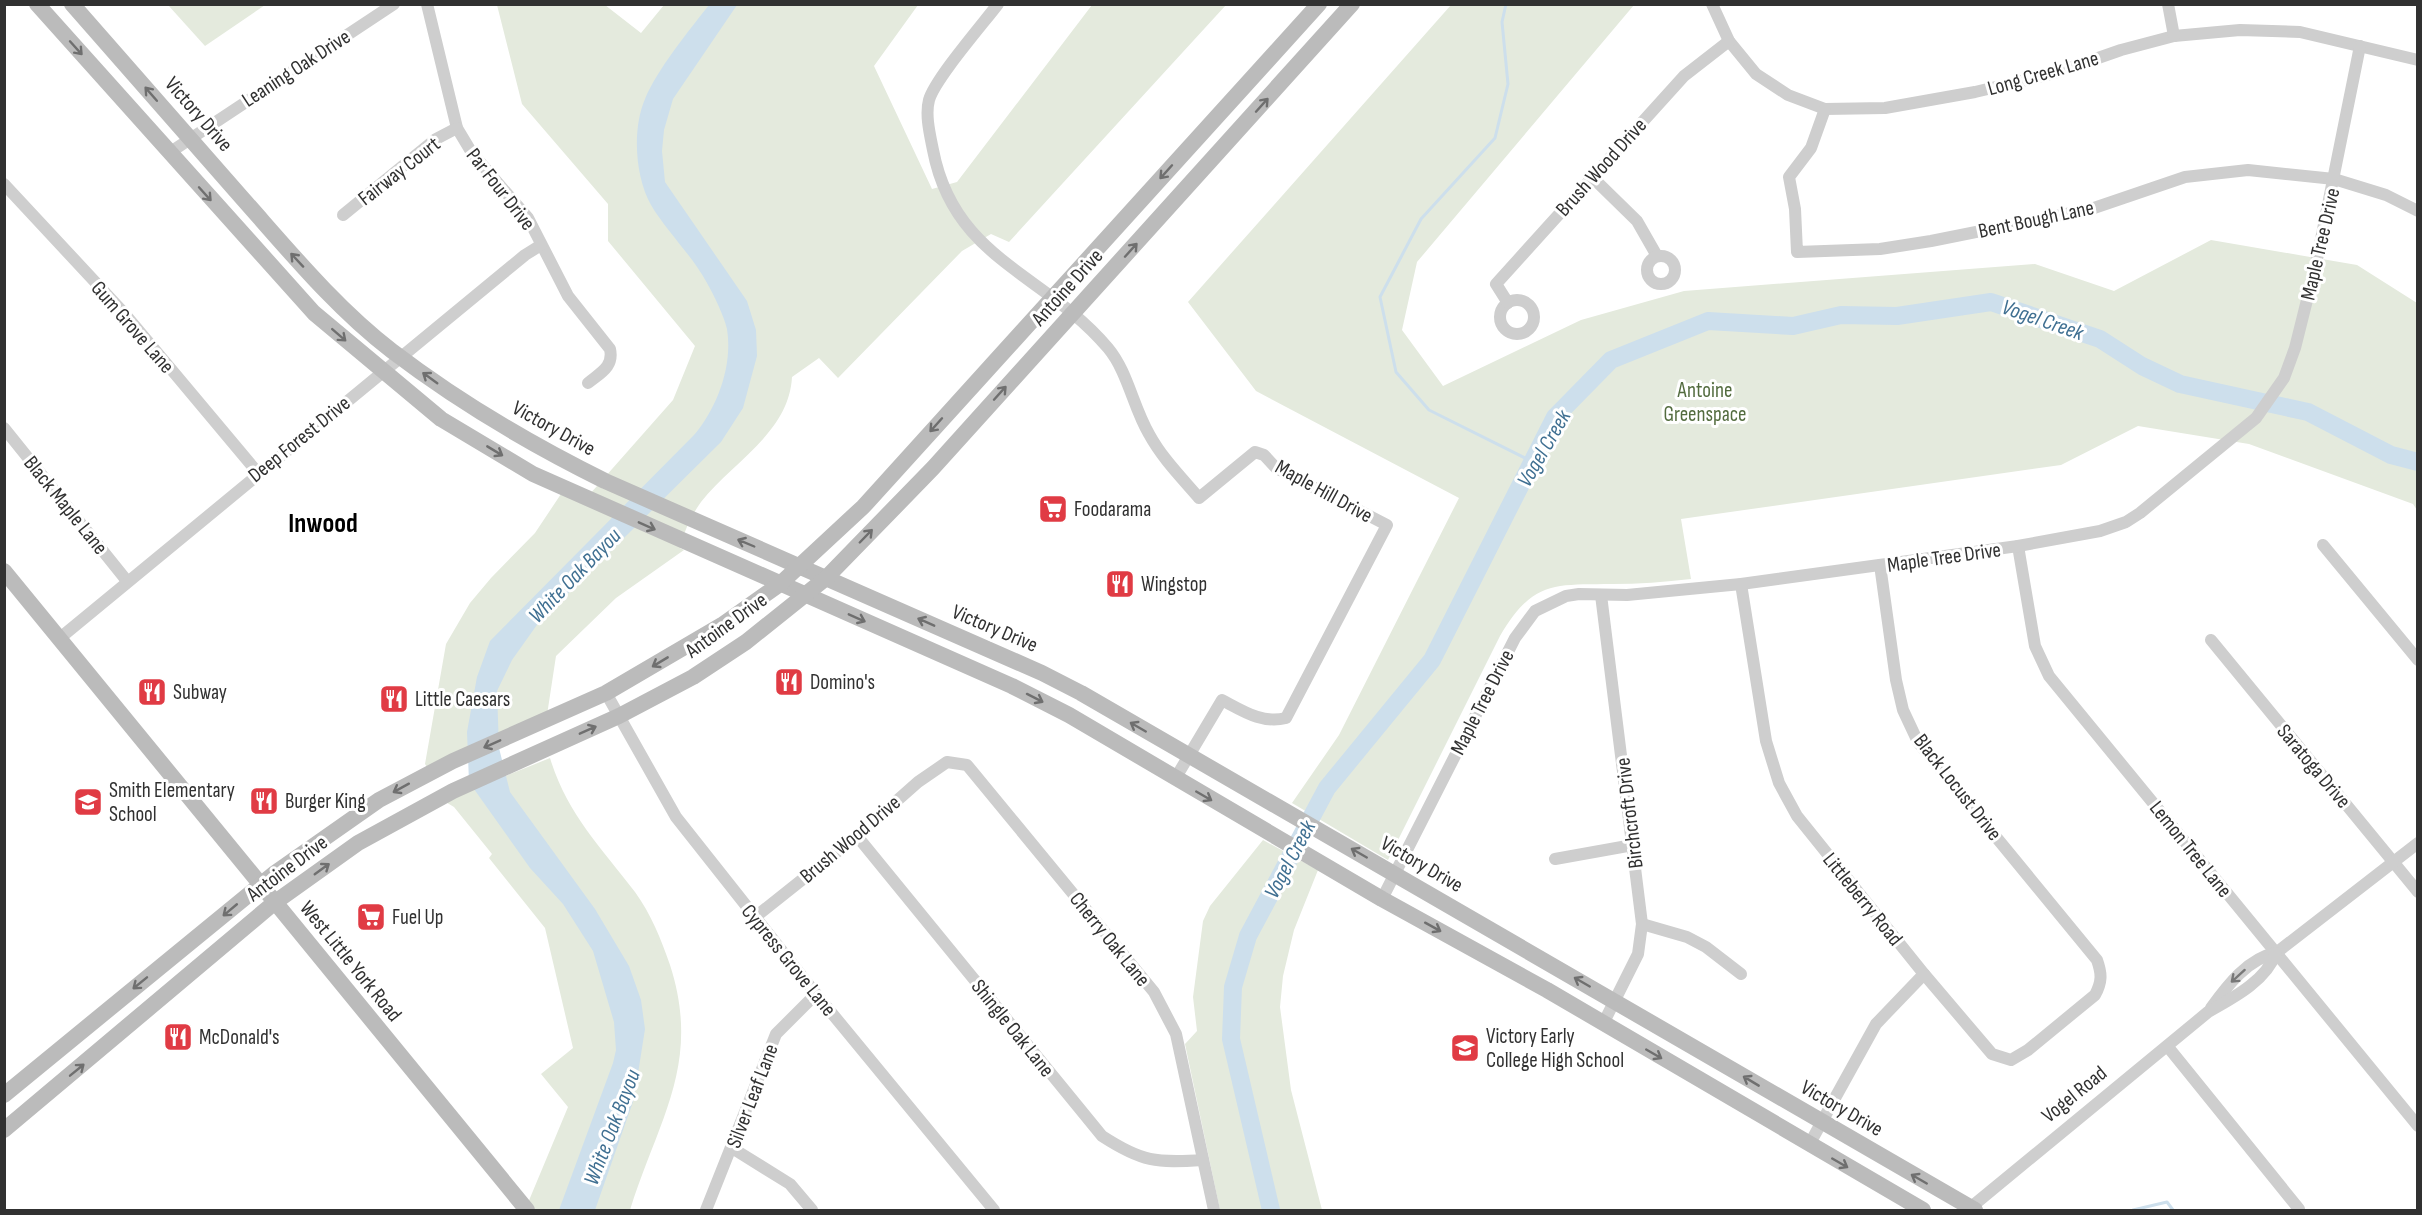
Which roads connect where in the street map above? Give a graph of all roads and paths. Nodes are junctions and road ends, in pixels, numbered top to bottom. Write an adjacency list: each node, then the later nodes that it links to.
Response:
1 (37, 4): 18 (main road, one-way to 18)
2 (72, 4): 16 (main road, Victory Drive, one-way to 2)
3 (394, 4): 16 (street, Leaning Oak Drive)
4 (427, 4): 15 (street, Par Four Drive)
5 (998, 4): 27 (street)
6 (1319, 4): 17 (main road, Antoine Drive)
7 (1713, 4): 11 (street, Long Creek Lane)
8 (2168, 4): 10 (street)
9 (1350, 5): 19 (main road, Antoine Drive, one-way to 9)
10 (2174, 36): 12 (street, Long Creek Lane); 14 (street, Long Creek Lane)
11 (1729, 41): 14 (street, Long Creek Lane); 20 (street, Brush Wood Drive)
12 (2360, 46): 13 (street, Long Creek Lane); 21 (street, Maple Tree Drive)
13 (2418, 60)
14 (1825, 110): 21 (street, Bent Bough Lane)
15 (457, 128): 24 (street, Fairway Court); 25 (street, Par Four Drive)
16 (190, 138): 18 (street, Leaning Oak Drive); 30 (main road, Victory Drive, one-way to 16)
17 (1193, 143): 19 (main road); 27 (main road, Antoine Drive, one-way to 27)
18 (169, 153): 31 (main road, one-way to 31)
19 (1212, 161): 29 (main road, Antoine Drive, one-way to 19)
20 (1592, 177): 26 (street); 28 (street, Brush Wood Drive)
21 (2334, 179): 23 (street, Bent Bough Lane); 40 (street, Maple Tree Drive)
22 (4, 184): 37 (street, Gum Grove Lane)
23 (2418, 211)
24 (344, 215)
25 (542, 245): 30 (street, Deep Forest Drive); 32 (street, Par Four Drive)
26 (1657, 256)
27 (1052, 297): 29 (street); 33 (main road, Antoine Drive)
28 (1508, 303)
29 (1073, 313): 34 (main road, Antoine Drive, one-way to 29); 57 (street, Maple Hill Drive)
30 (401, 357): 31 (street, Deep Forest Drive); 36 (main road, Victory Drive, one-way to 30)
31 (383, 371): 37 (street, Deep Forest Drive); 38 (main road, one-way to 38)
32 (588, 383)
33 (953, 406): 34 (main road); 41 (main road, Antoine Drive, one-way to 41)
34 (975, 421): 44 (main road, Antoine Drive, one-way to 34)
35 (4, 428): 45 (street, Black Maple Lane)
36 (541, 449): 38 (main road); 41 (main road, Victory Drive, one-way to 36)
37 (258, 473): 45 (street, Deep Forest Drive)
38 (533, 474): 46 (main road, one-way to 46)
39 (2323, 545): 53 (street)
40 (2018, 546): 42 (street, Maple Tree Drive); 72 (street, Lemon Tree Lane)
41 (799, 566): 44 (main road, Victory Drive); 46 (main road, Antoine Drive)
42 (1880, 566): 47 (street, Maple Tree Drive); 77 (street, Black Locust Drive)
43 (4, 571): 50 (main road, West Little York Road)
44 (826, 578): 48 (main road, Antoine Drive); 51 (main road, Victory Drive, one-way to 44)
45 (127, 581): 50 (street, Deep Forest Drive)
46 (780, 584): 48 (main road); 55 (main road, Antoine Drive, one-way to 55)
47 (1741, 584): 49 (street, Maple Tree Drive); 75 (street, Littleberry Road)
48 (804, 595): 54 (main road, one-way to 54); 56 (main road, Antoine Drive)
49 (1601, 595): 62 (street, Birchcroft Drive); 65 (street, Maple Tree Drive)
50 (60, 638): 66 (main road, West Little York Road)
51 (965, 640): 54 (main road); 57 (main road, Victory Drive, one-way to 51)
52 (2211, 640): 64 (street, Saratoga Drive)
53 (2418, 660)
54 (958, 663): 59 (main road, one-way to 59)
55 (606, 693): 56 (street, Cypress Grove Lane); 66 (main road, Antoine Drive, one-way to 66)
56 (619, 716): 69 (main road, Antoine Drive, one-way to 56); 70 (street, Cypress Grove Lane)
57 (1189, 756): 59 (street, Maple Hill Drive); 65 (main road, Victory Drive, one-way to 57)
58 (947, 762): 60 (street, Brush Wood Drive); 89 (street, Cherry Oak Lane)
59 (1175, 779): 68 (main road, one-way to 68)
60 (857, 836): 70 (street, Brush Wood Drive); 89 (street, Shingle Oak Lane)
61 (2418, 843): 64 (street, Vogel Road)
62 (1633, 845): 63 (street); 71 (street, Birchcroft Drive)
63 (1555, 859)
64 (2394, 863): 67 (street, Saratoga Drive); 72 (street, Vogel Road)
65 (1395, 874): 68 (street, Maple Tree Drive); 79 (main road, Victory Drive, one-way to 65)
66 (260, 885): 69 (main road, West Little York Road); 73 (main road, Antoine Drive, one-way to 73)
67 (2418, 892)
68 (1382, 899): 80 (main road, one-way to 80)
69 (274, 903): 76 (main road, Antoine Drive); 91 (main road, West Little York Road)
70 (754, 918): 78 (street, Cypress Grove Lane)
71 (1642, 924): 74 (street); 79 (street, Birchcroft Drive)
72 (2276, 953): 81 (street, Vogel Road); 85 (street, Lemon Tree Lane)
73 (171, 959): 76 (main road); 82 (main road, Antoine Drive, one-way to 82)
74 (1741, 974)
75 (1924, 974): 77 (street, Littleberry Road); 84 (street)
76 (186, 978): 83 (main road, Antoine Drive, one-way to 76)
77 (2101, 979)
78 (816, 994): 88 (street, Silver Leaf Lane); 94 (street, Cypress Grove Lane)
79 (1615, 1001): 80 (street, Birchcroft Drive); 84 (main road, Victory Drive, one-way to 79)
80 (1603, 1024): 87 (main road, one-way to 87)
81 (2168, 1047): 90 (street); 97 (street, Vogel Road)
82 (9, 1091): 83 (main road)
83 (32, 1107): 86 (main road, Antoine Drive)
84 (1821, 1122): 87 (street); 97 (main road, Victory Drive, one-way to 84)
85 (2418, 1126)
86 (4, 1130)
87 (1809, 1145): 96 (main road, one-way to 96)
88 (732, 1148): 92 (street, Silver Leaf Lane); 93 (street)
89 (1203, 1160): 95 (street, Cherry Oak Lane)
90 (2299, 1209)
91 (527, 1210)
92 (706, 1210)
93 (812, 1210)
94 (994, 1210)
95 (1214, 1210)
96 (1923, 1210)
97 (1970, 1210)

